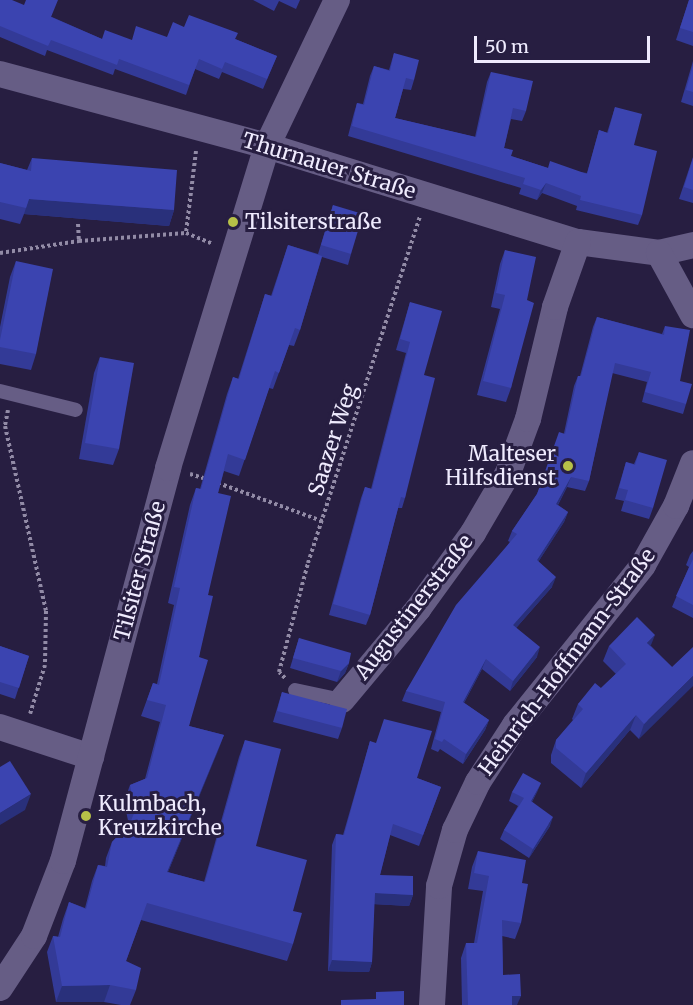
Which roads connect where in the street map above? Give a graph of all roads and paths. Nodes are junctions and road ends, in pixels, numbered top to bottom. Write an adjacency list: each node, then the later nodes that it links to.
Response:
1 (337, 0): 4 (street, Tilsiter Straße)
2 (0, 74): 3 (street, Thurnauer Straße)
3 (199, 128): 4 (street, Thurnauer Straße); 7 (path)
4 (267, 146): 5 (street, Thurnauer Straße); 18 (street, Tilsiter Straße)
5 (427, 196): 9 (street, Thurnauer Straße); 19 (path, Saazer Weg)
6 (78, 224): 8 (path)
7 (186, 233): 8 (path); 10 (path)
8 (79, 241): 12 (path)
9 (578, 242): 13 (street, Thurnauer Straße); 21 (street, Augustinerstraße)
10 (211, 243)
11 (693, 245): 13 (street)
12 (0, 253)
13 (658, 253): 14 (street)
14 (693, 315)
15 (5, 393): 16 (lane); 23 (path)
16 (76, 410)
17 (693, 463): 26 (street, Heinrich-Hoffmann-Straße)
18 (168, 468): 19 (path); 24 (street, Tilsiter Straße)
19 (322, 521): 20 (path, Saazer Weg)
20 (295, 690): 21 (lane)
21 (342, 700)
22 (0, 727): 23 (street)
23 (24, 735): 24 (street)
24 (91, 757): 25 (street, Tilsiter Straße)
25 (0, 988)
26 (432, 1005)

